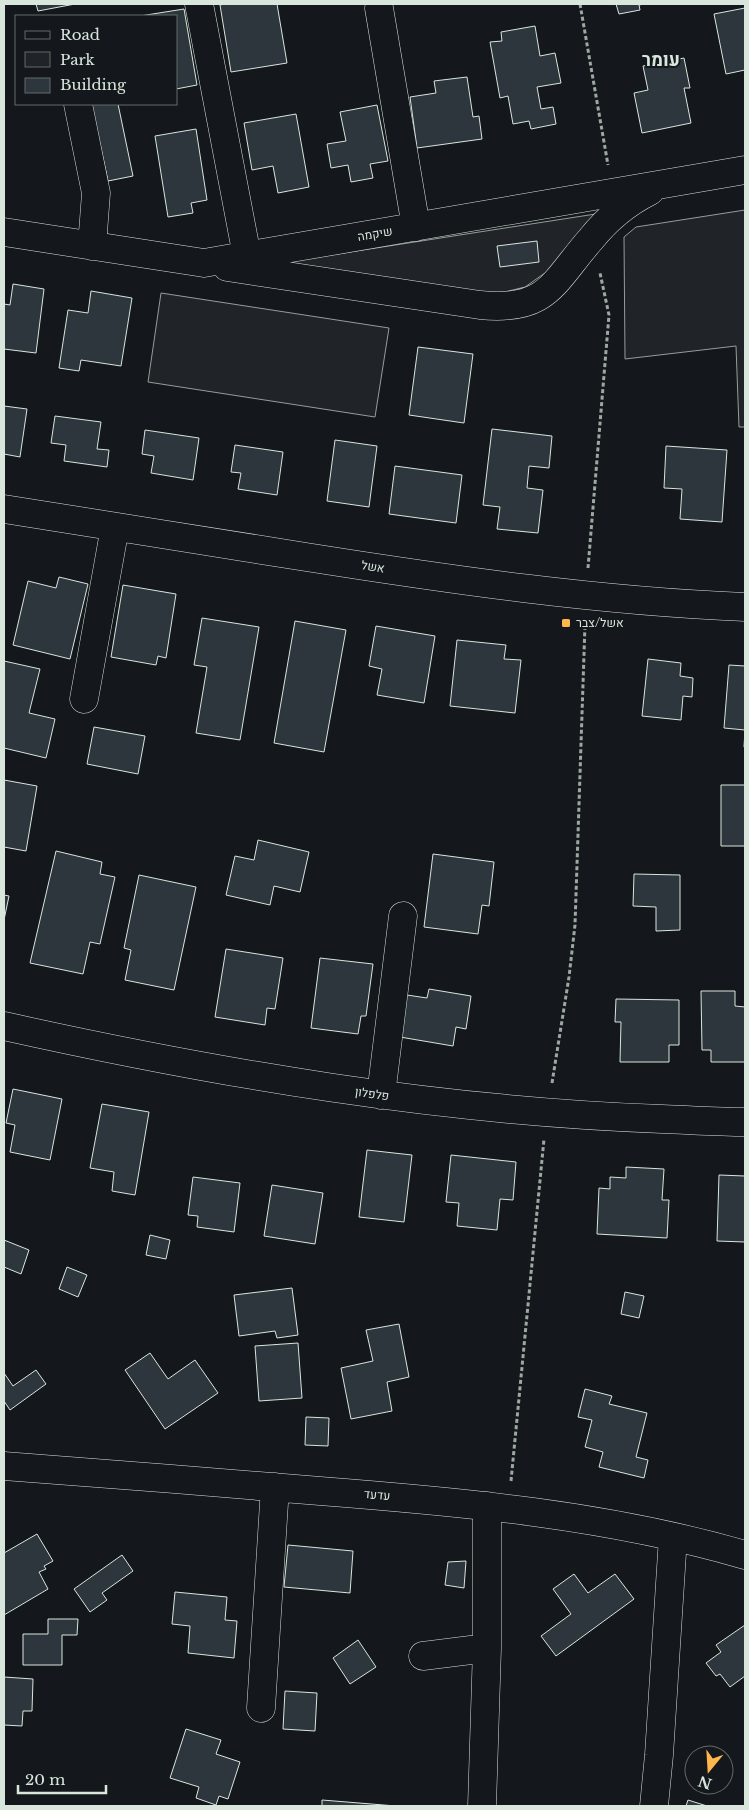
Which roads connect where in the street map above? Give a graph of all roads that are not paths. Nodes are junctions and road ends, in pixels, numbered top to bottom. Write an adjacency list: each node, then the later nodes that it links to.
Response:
1 (199, 4): 9 (street)
2 (379, 8): 6 (street)
3 (78, 105): 8 (street)
4 (745, 170): 5 (street, שיקמה)
5 (662, 185): 6 (street, שיקמה); 10 (street)
6 (416, 227): 9 (street, שיקמה)
7 (4, 232): 8 (street, שיקמה)
8 (92, 246): 10 (street, שיקמה)
9 (247, 256): 10 (street, שיקמה)
10 (204, 263)
11 (4, 509): 12 (street, אשל)
12 (115, 527): 13 (street, אשל); 14 (street)
13 (745, 607)
14 (84, 699)
15 (403, 916): 17 (street)
16 (4, 1026): 17 (street, פלפלון)
17 (381, 1095): 18 (street, פלפלון)
18 (745, 1122)
19 (4, 1466): 20 (street, עדעד)
20 (276, 1487): 21 (street, עדעד); 26 (street)
21 (498, 1508): 22 (street, עדעד); 24 (street)
22 (673, 1537): 23 (street, עדעד); 28 (street)
23 (745, 1555)
24 (488, 1648): 25 (street); 27 (street)
25 (423, 1656)
26 (261, 1708)
27 (482, 1806)
28 (654, 1806)

